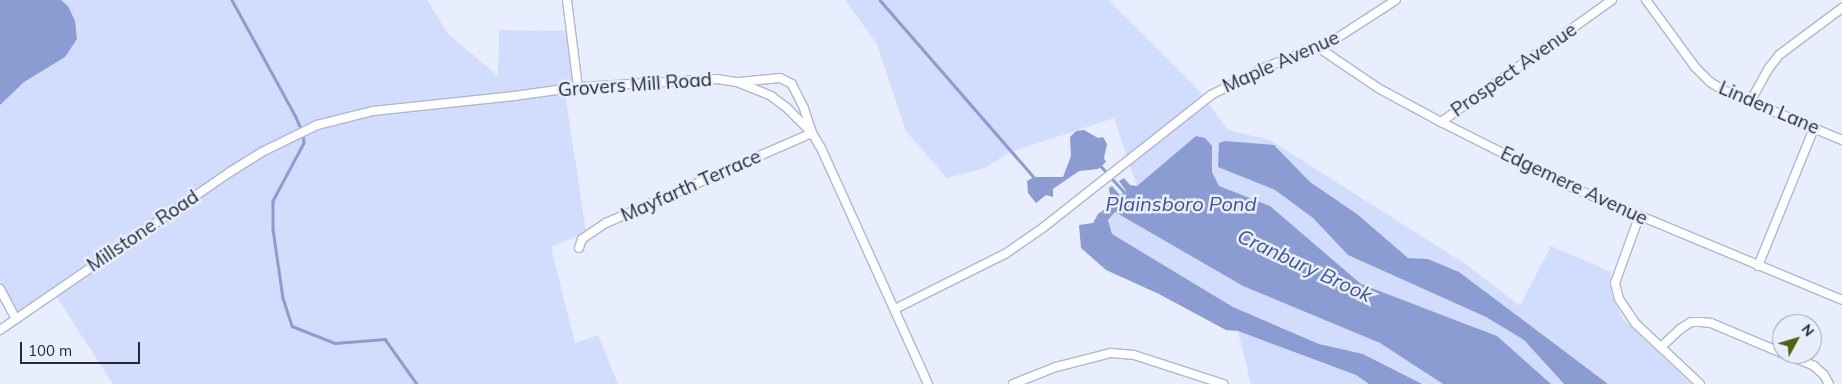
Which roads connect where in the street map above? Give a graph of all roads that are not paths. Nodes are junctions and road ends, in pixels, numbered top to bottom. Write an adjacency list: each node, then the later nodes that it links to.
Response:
1 (567, 0): 8 (street)
2 (1396, 0): 6 (street, Maple Avenue)
3 (1612, 0): 10 (street, Prospect Avenue)
4 (1646, 0): 9 (street, Linden Lane)
5 (1842, 8): 9 (street)
6 (1318, 48): 10 (street, Edgemere Avenue); 20 (street, Maple Avenue)
7 (737, 82): 8 (street, Grovers Mill Road); 12 (street, Grovers Mill Road); 12 (street)
8 (578, 87): 13 (street, Grovers Mill Road)
9 (1750, 102): 11 (street, Linden Lane)
10 (1441, 122): 15 (street, Edgemere Avenue)
11 (1814, 128): 14 (street, Linden Lane); 17 (street)
12 (812, 133): 16 (street, Mayfarth Terrace); 20 (street, Grovers Mill Road)
13 (289, 138): 21 (street, Millstone Road)
14 (1842, 140)
15 (1640, 217): 17 (street, Edgemere Avenue); 23 (street)
16 (579, 248)
17 (1758, 266): 19 (street, Edgemere Avenue)
18 (0, 289): 21 (street)
19 (1842, 300)
20 (896, 309): 26 (street, Grovers Mill Road)
21 (16, 319): 22 (street, Millstone Road)
22 (0, 330)
23 (1661, 347): 24 (street); 29 (street)
24 (1772, 348)
25 (1809, 364): 30 (street)
26 (928, 384)
27 (1013, 384): 28 (street)
28 (1223, 384)
29 (1700, 384)
30 (1829, 384)

